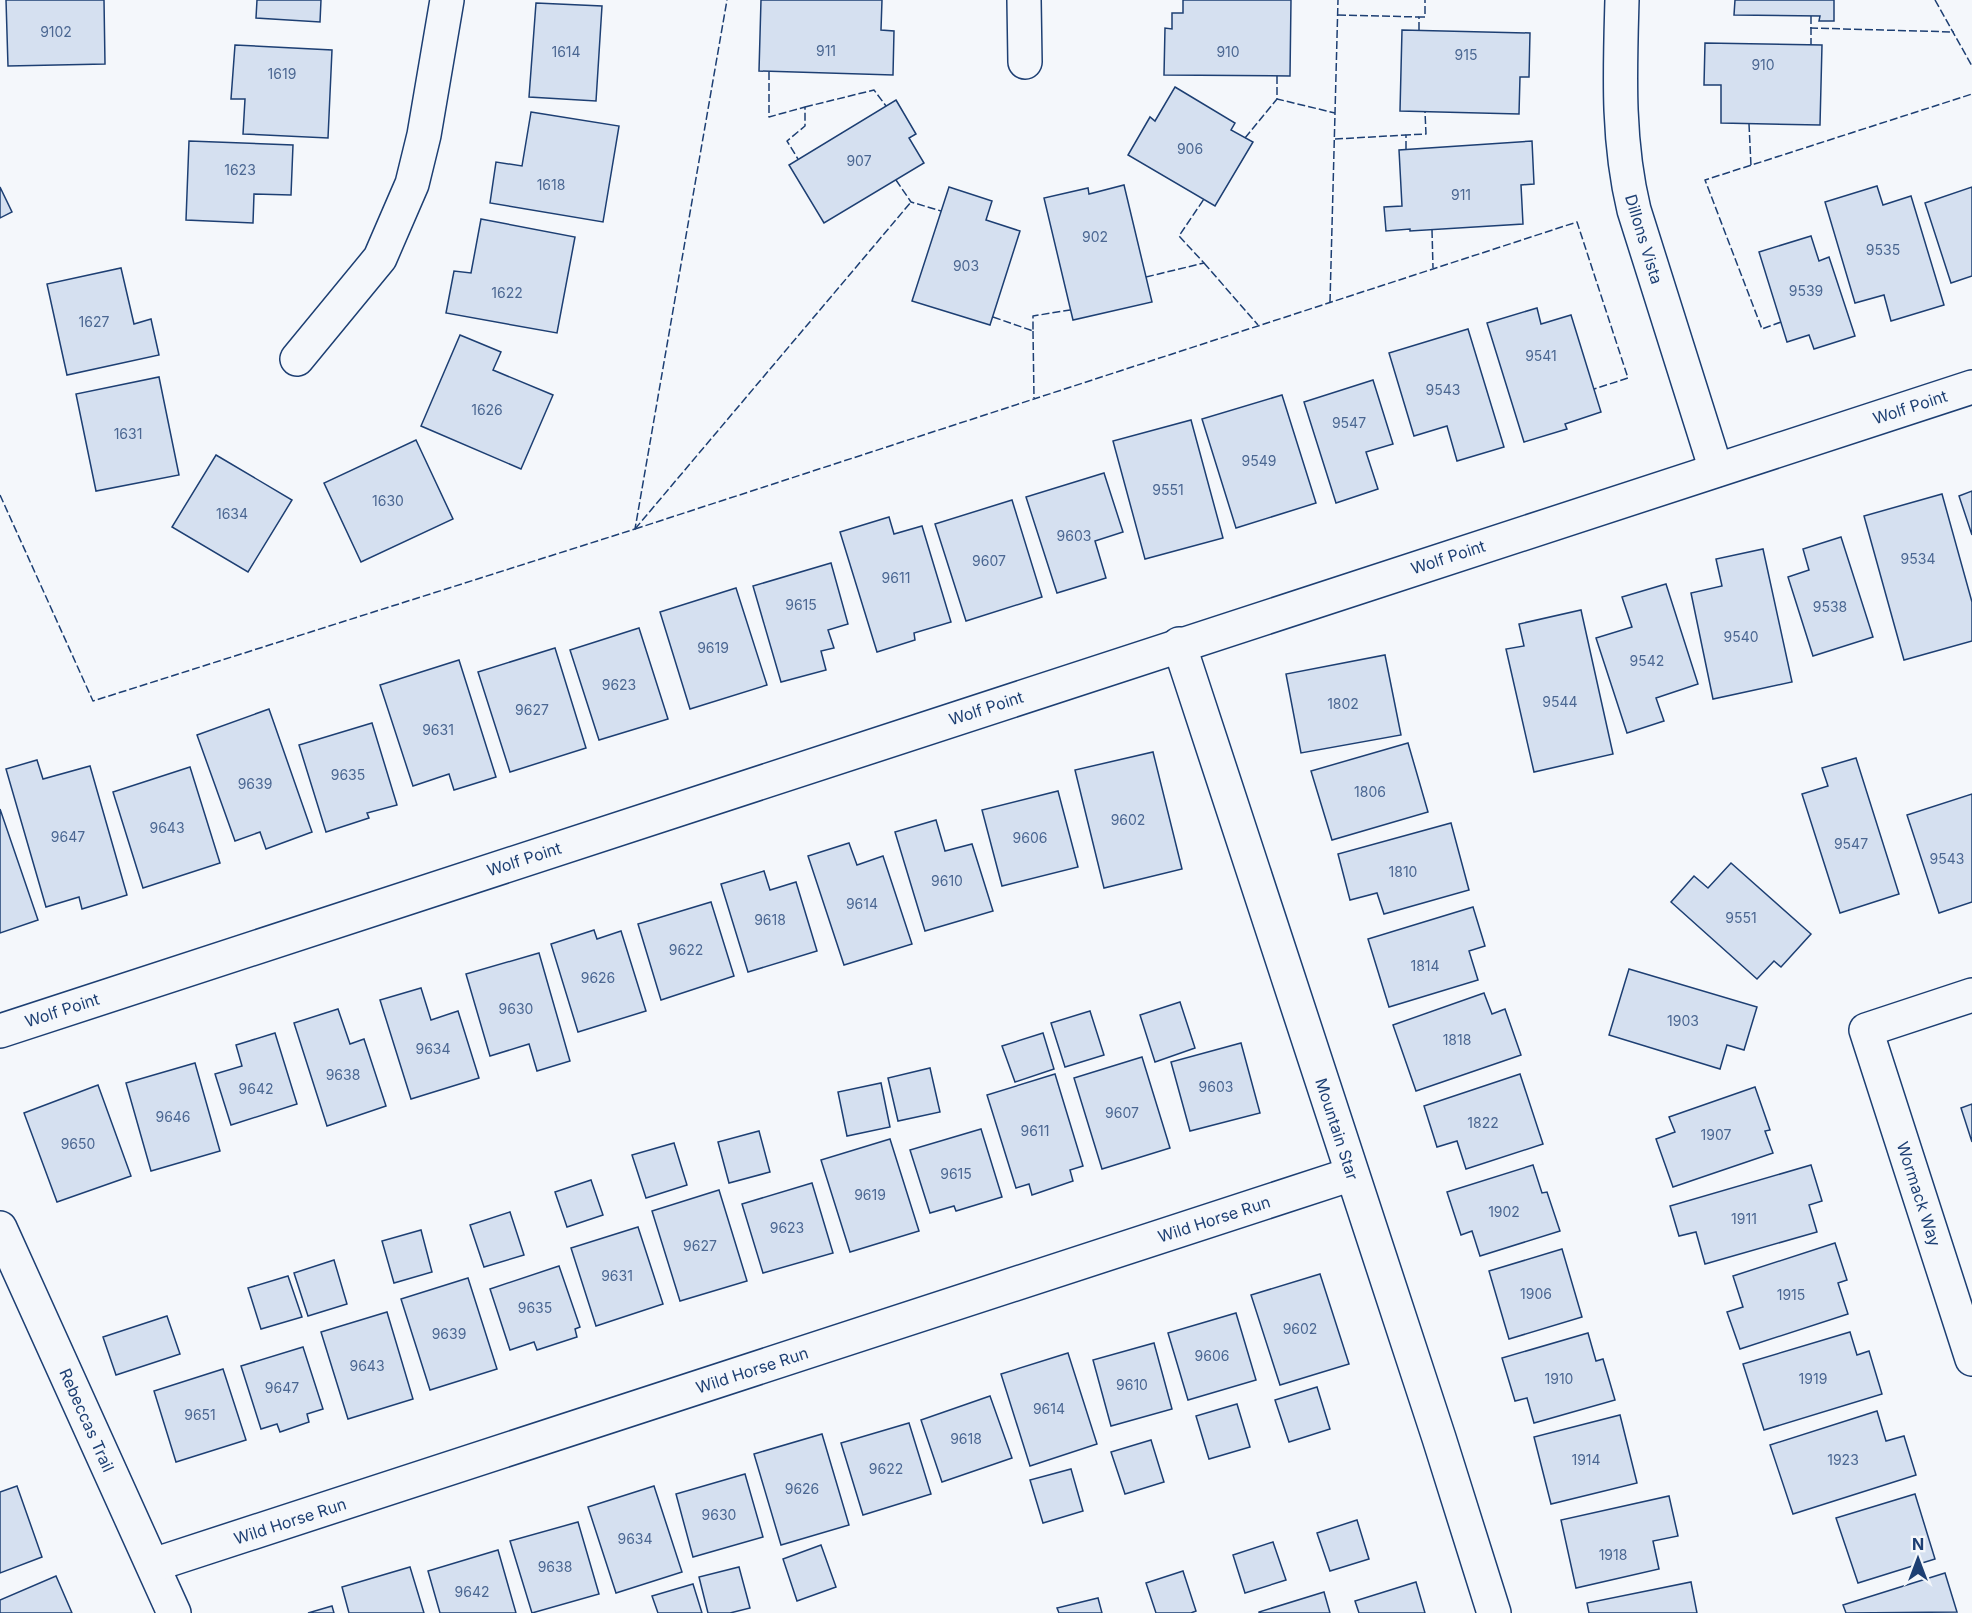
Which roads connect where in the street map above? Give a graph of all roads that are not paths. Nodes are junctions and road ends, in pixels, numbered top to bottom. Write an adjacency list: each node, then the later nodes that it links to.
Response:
1 (447, 0): 5 (street)
2 (1024, 0): 4 (street)
3 (1622, 0): 7 (street, Dillons Vista)
4 (1025, 62)
5 (297, 359)
6 (1972, 387): 7 (street, Wolf Point)
7 (1716, 470): 8 (street, Wolf Point)
8 (1179, 644): 10 (street, Wolf Point); 11 (street, Mountain Star)
9 (1972, 995): 13 (street, Wormack Way)
10 (0, 1031)
11 (1352, 1174): 14 (street, Wild Horse Run); 16 (street, Mountain Star)
12 (0, 1228): 14 (street, Rebeccas Trail)
13 (1972, 1359)
14 (153, 1565): 15 (street, Rebeccas Trail)
15 (174, 1613)
16 (1494, 1613)

